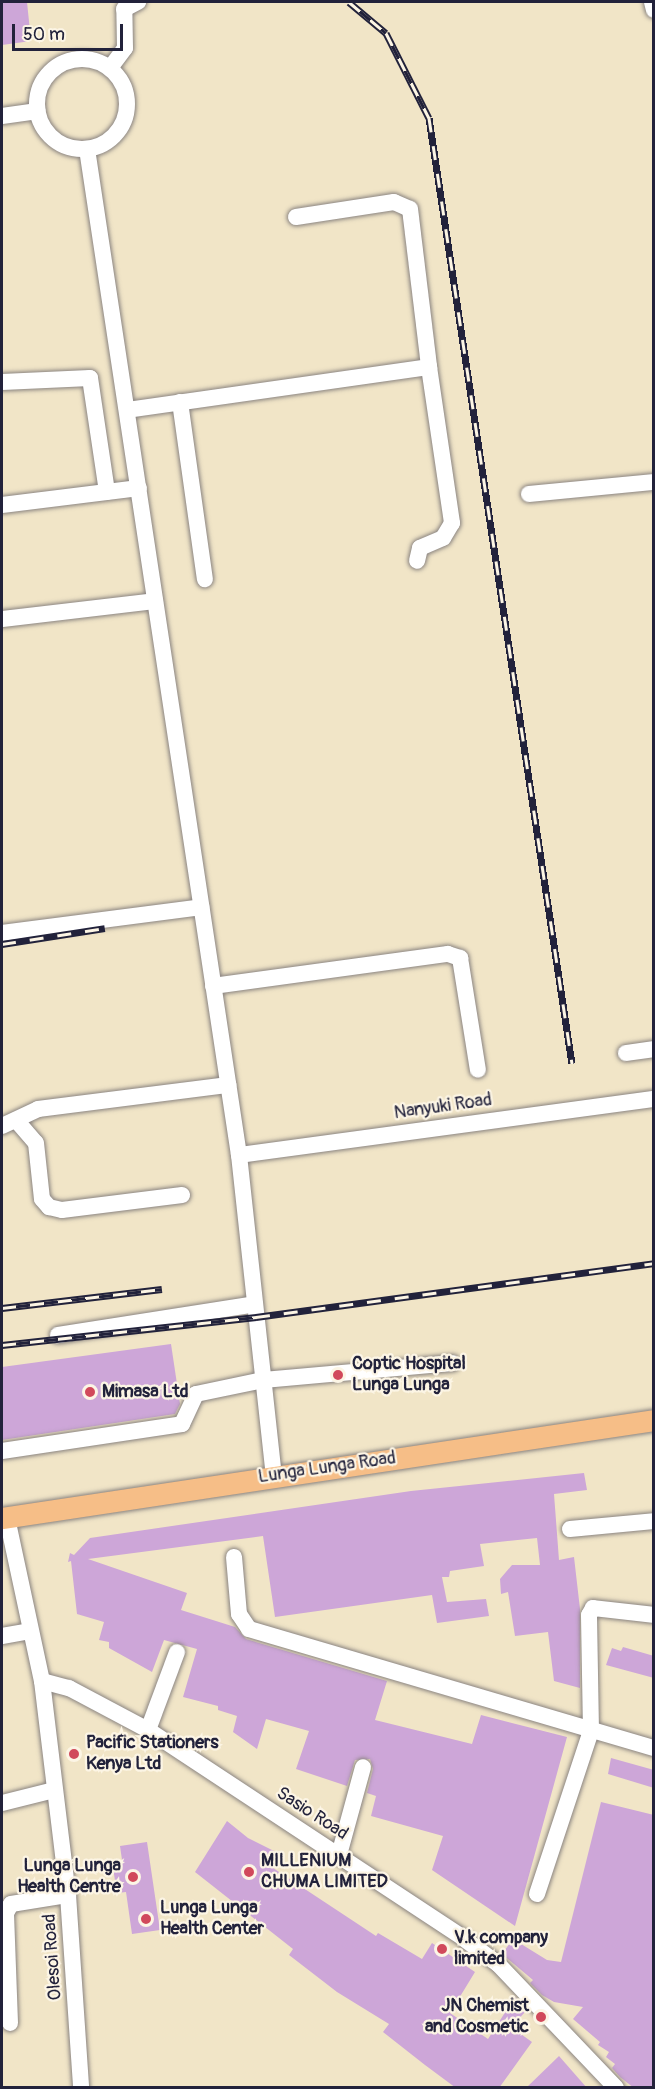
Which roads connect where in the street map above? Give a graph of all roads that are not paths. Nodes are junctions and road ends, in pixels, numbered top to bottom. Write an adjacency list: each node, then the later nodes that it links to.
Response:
1 (138, 2): 4 (street)
2 (652, 2): 3 (street)
3 (654, 10)
4 (110, 68): 5 (street); 7 (street)
5 (38, 111): 6 (street); 7 (street)
6 (2, 116)
7 (87, 149): 12 (street)
8 (296, 217): 9 (street)
9 (429, 368): 11 (street); 18 (street)
10 (2, 382): 15 (street)
11 (180, 402): 12 (street); 19 (street)
12 (128, 410): 14 (street)
13 (654, 482): 16 (street)
14 (139, 488): 15 (street); 20 (street)
15 (106, 492): 17 (street)
16 (529, 494)
17 (2, 505)
18 (417, 561)
19 (205, 579)
20 (155, 601): 21 (street); 22 (street)
21 (2, 619)
22 (201, 908): 23 (street); 24 (street)
23 (2, 933)
24 (213, 986): 27 (street); 28 (street)
25 (654, 1049): 26 (street)
26 (626, 1053)
27 (478, 1070)
28 (228, 1085): 30 (street); 31 (street)
29 (654, 1099): 31 (street, Nanyuki Road)
30 (9, 1123): 32 (street)
31 (238, 1155): 33 (street)
32 (182, 1196)
33 (255, 1304): 34 (street); 36 (street)
34 (58, 1335)
35 (452, 1363): 36 (street)
36 (263, 1380): 38 (street); 39 (street)
37 (654, 1420): 39 (main road, Lunga Lunga Road)
38 (2, 1451)
39 (274, 1476): 40 (main road, Lunga Lunga Road)
40 (4, 1518): 45 (street, Olesoi Road)
41 (654, 1521): 42 (street)
42 (570, 1529)
43 (234, 1557): 50 (street)
44 (654, 1615): 50 (street)
45 (30, 1631): 46 (street); 48 (street, Olesoi Road)
46 (2, 1636)
47 (177, 1652): 49 (street)
48 (42, 1681): 49 (street, Sasio Road); 53 (street, Olesoi Road)
49 (148, 1730): 55 (street, Sasio Road)
50 (591, 1731): 51 (street); 57 (street)
51 (654, 1748)
52 (363, 1767): 55 (street)
53 (54, 1790): 54 (street); 56 (street, Olesoi Road)
54 (2, 1803)
55 (339, 1855): 60 (street, Sasio Road)
56 (68, 1894): 58 (street); 59 (street, Olesoi Road)
57 (537, 1894)
58 (10, 2023)
59 (81, 2088)
60 (616, 2088)

